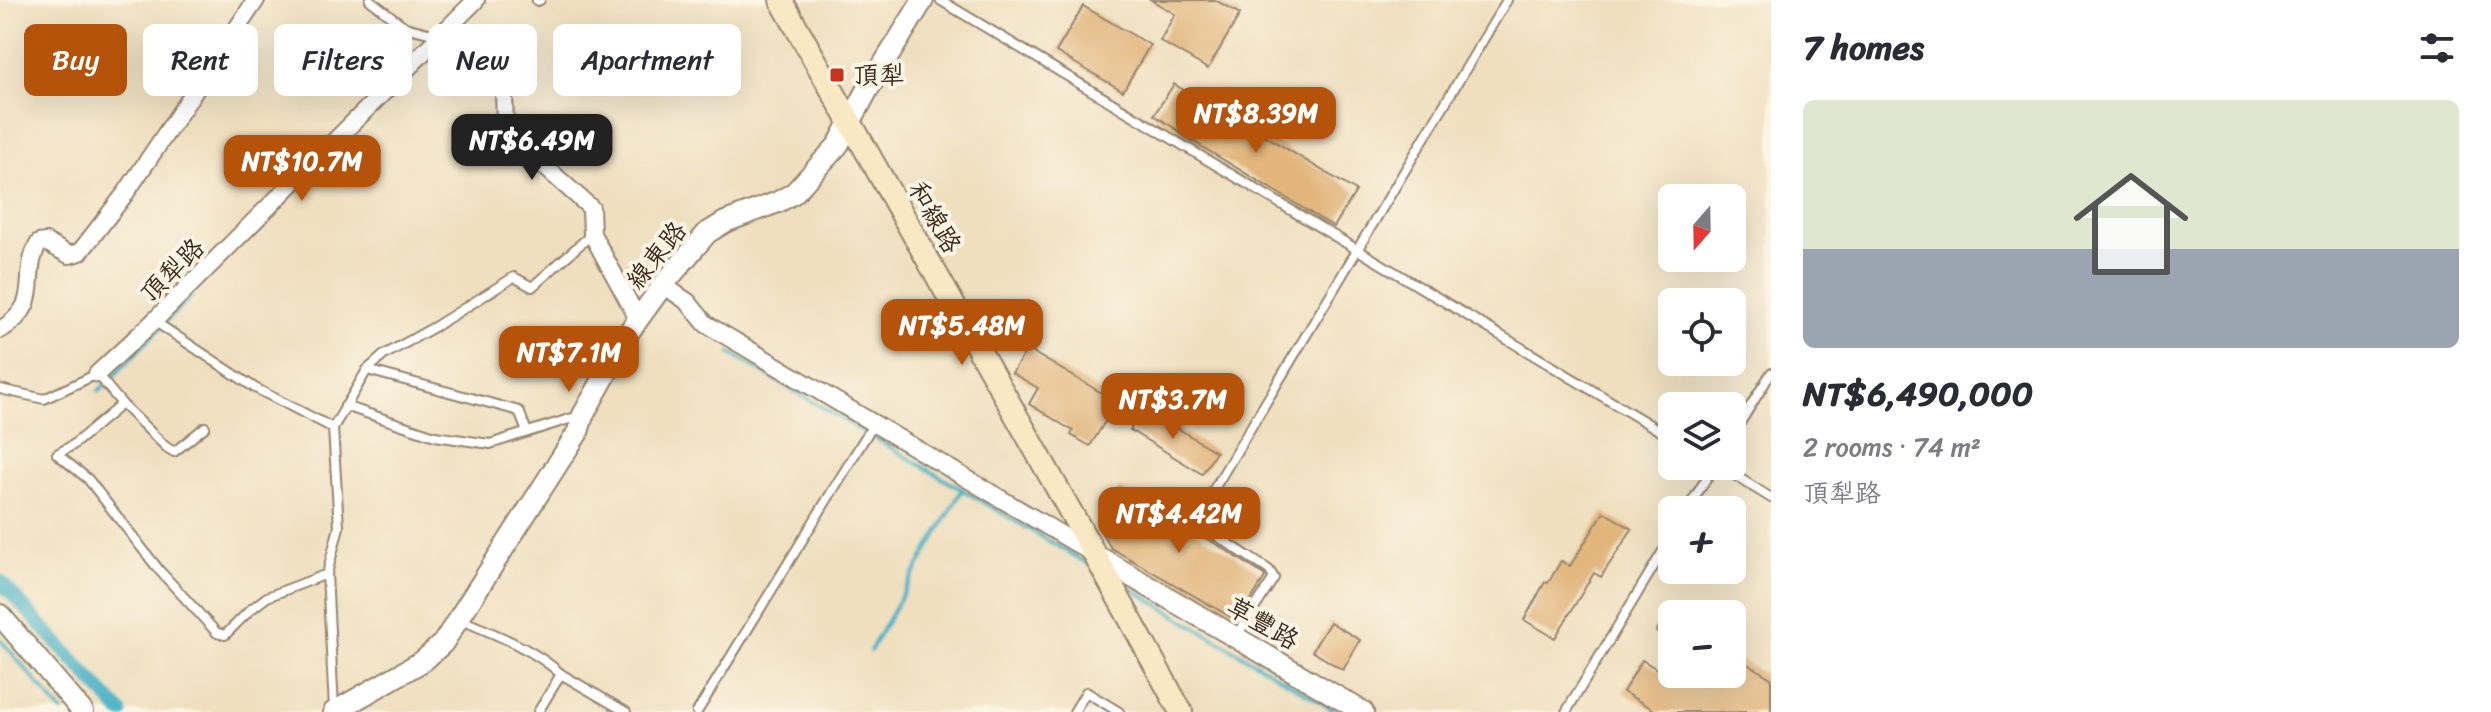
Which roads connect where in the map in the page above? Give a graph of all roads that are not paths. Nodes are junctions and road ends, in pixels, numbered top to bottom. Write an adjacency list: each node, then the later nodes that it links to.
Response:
1 (256, 0): 18 (street)
2 (370, 0): 9 (lane)
3 (476, 0): 8 (street, 頂犁路)
4 (781, 0): 12 (main road, 和線路)
5 (923, 0): 12 (street, 線東路)
6 (940, 0): 14 (lane)
7 (1507, 0): 14 (lane)
8 (453, 24)
9 (428, 30)
10 (428, 49): 17 (street, 頂犁路)
11 (504, 96): 13 (street)
12 (850, 123): 15 (street, 線東路); 34 (main road, 和線路)
13 (592, 234): 16 (street); 19 (lane)
14 (1357, 251): 30 (lane); 39 (lane)
15 (663, 285): 16 (street, 線東路); 27 (street)
16 (638, 319): 26 (street, 線東路)
17 (154, 321): 21 (street, 頂犁路); 29 (lane)
18 (0, 330)
19 (367, 370): 24 (lane); 31 (lane)
20 (1771, 373): 25 (lane)
21 (97, 374): 22 (lane); 23 (lane)
22 (0, 389)
23 (122, 404): 28 (lane); 36 (lane)
24 (345, 406): 29 (lane); 31 (lane)
25 (1746, 413)
26 (583, 415): 31 (lane); 38 (street, 線東路)
27 (875, 422): 34 (street); 45 (lane)
28 (205, 427)
29 (333, 428): 36 (lane)
30 (1658, 430)
31 (527, 432)
32 (1741, 480): 33 (lane)
33 (1771, 498)
34 (1095, 555): 39 (street, 草豐路); 48 (main road, 和線路)
35 (1658, 559): 50 (lane)
36 (327, 574): 41 (lane)
37 (0, 615): 42 (street)
38 (460, 620): 40 (lane); 41 (street, 線東路)
39 (1236, 637): 49 (street, 草豐路)
40 (561, 674): 43 (lane); 44 (lane)
41 (334, 711)
42 (83, 712)
43 (538, 712)
44 (626, 712)
45 (697, 712)
46 (1074, 712): 47 (lane)
47 (1119, 712)
48 (1181, 712)
49 (1363, 712)
50 (1566, 712)

